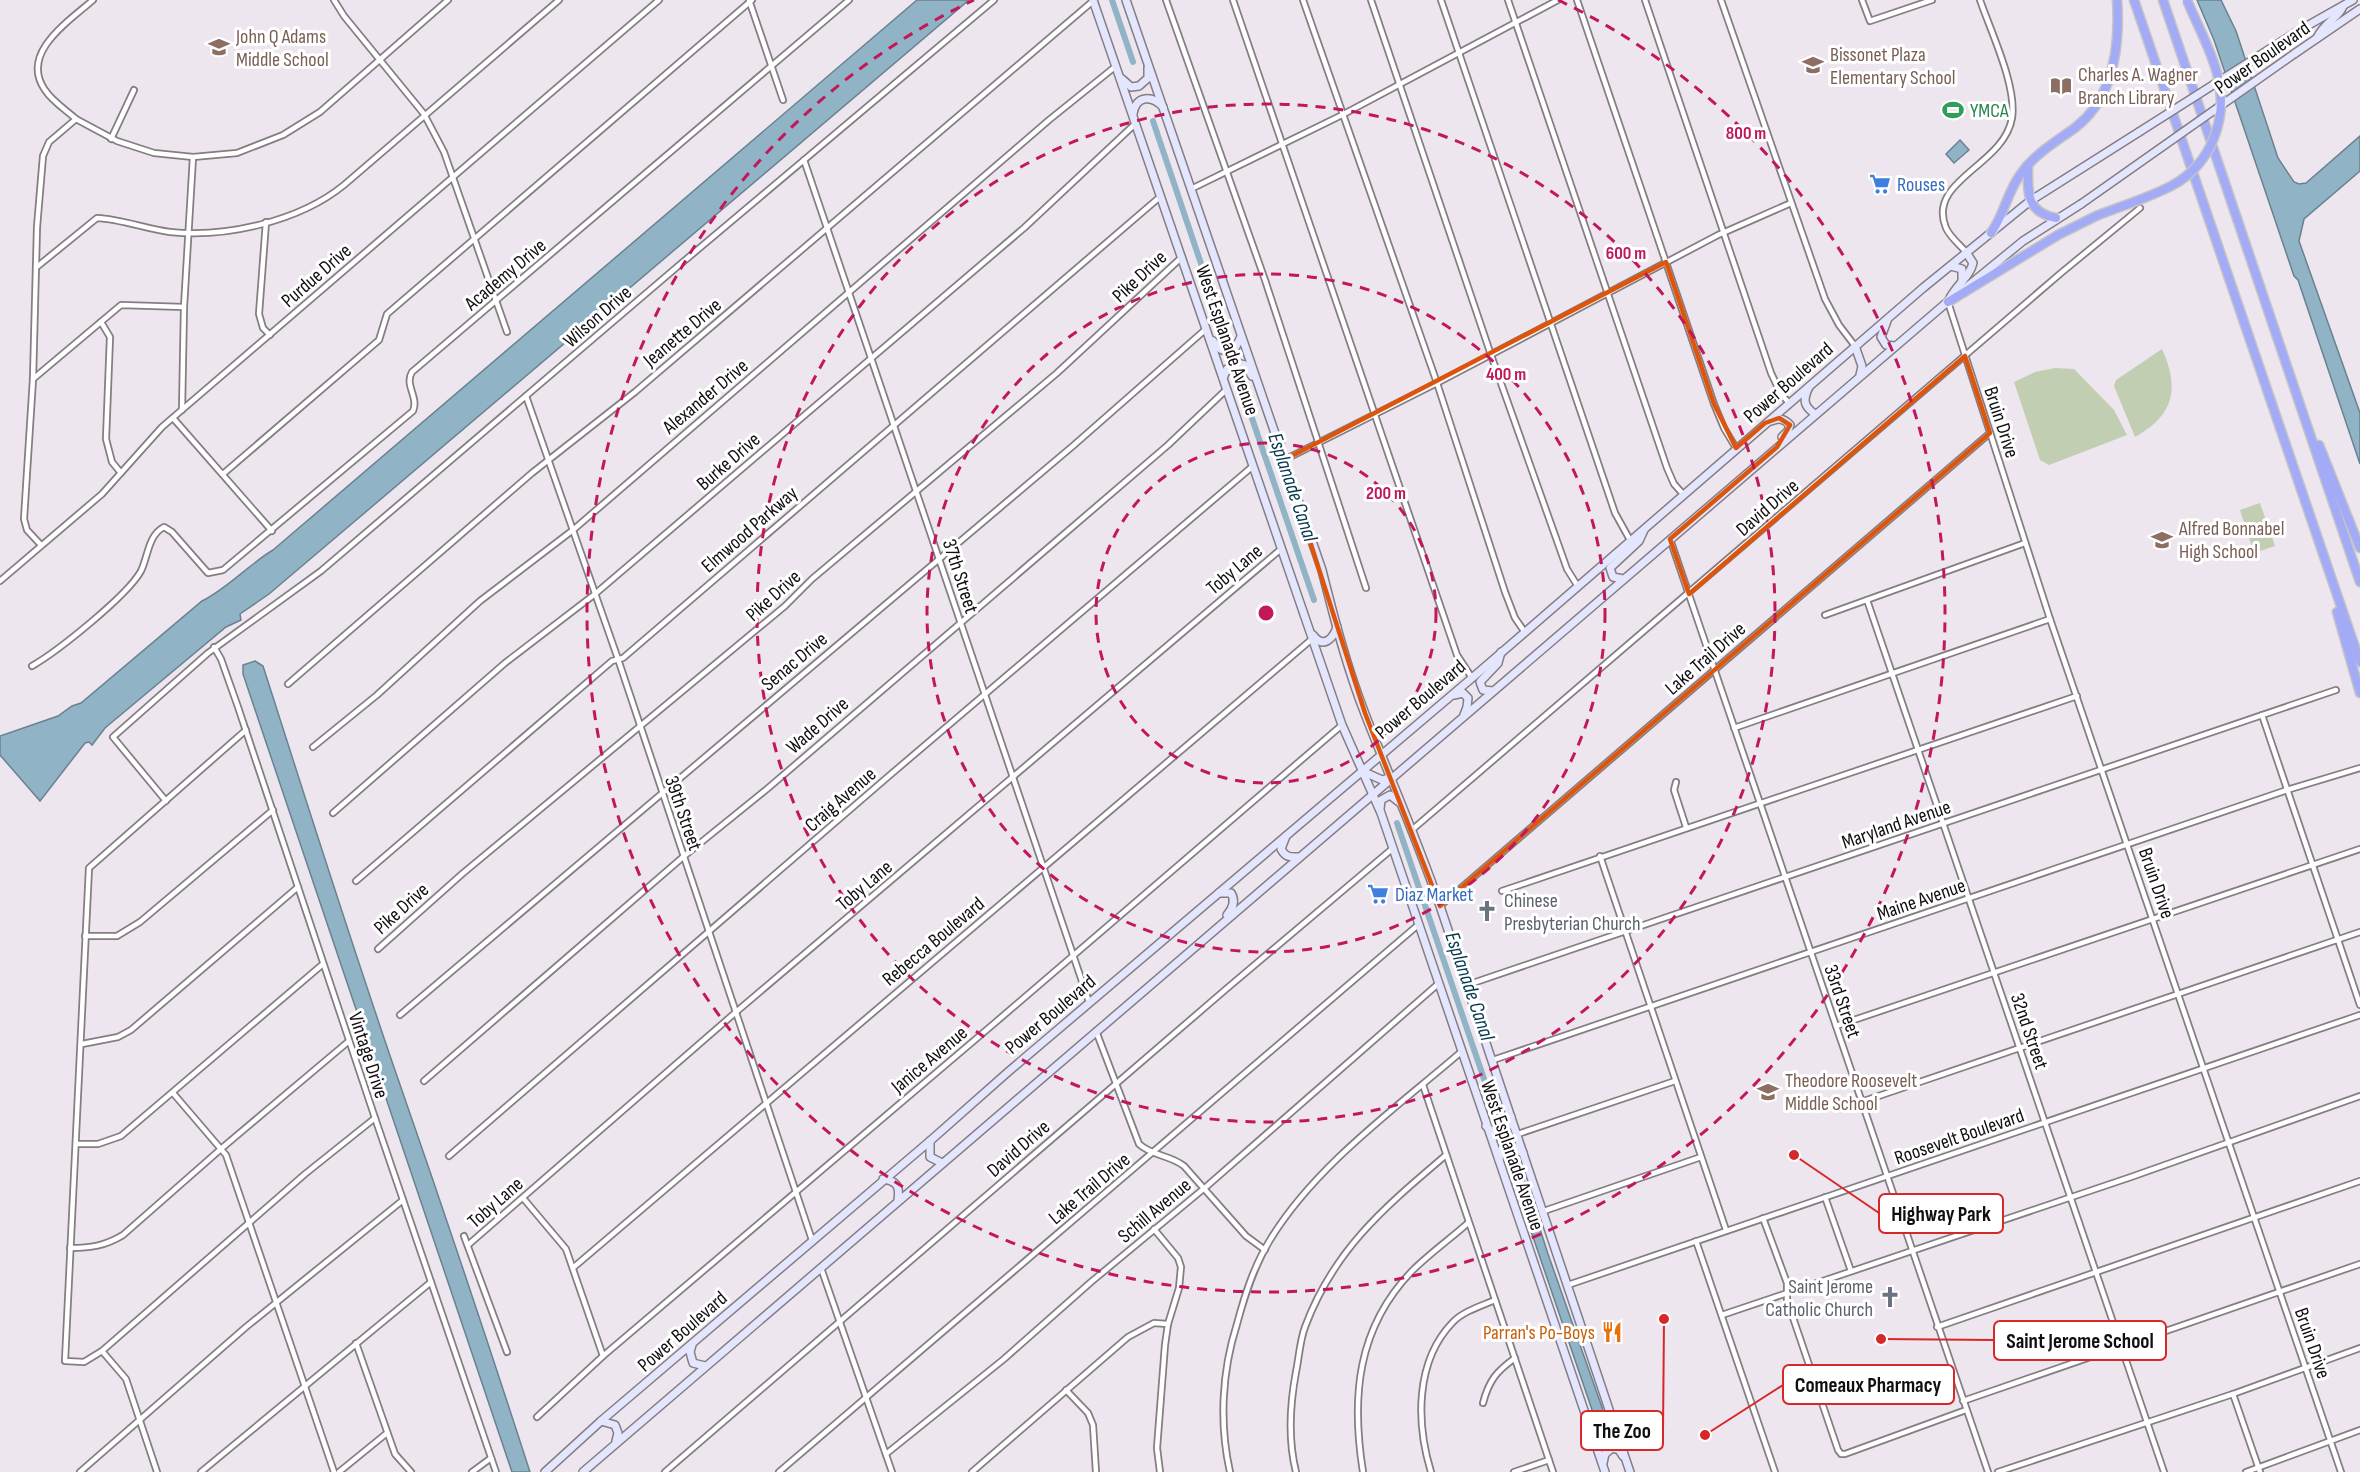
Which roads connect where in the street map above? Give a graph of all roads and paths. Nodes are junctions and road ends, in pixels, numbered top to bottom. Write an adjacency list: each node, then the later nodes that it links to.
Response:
1 (93, 0): 46 (street)
2 (334, 0): 34 (street)
3 (448, 0): 34 (street)
4 (559, 0): 43 (street)
5 (659, 0): 54 (street, Purdue Drive)
6 (849, 0): 37 (street, Academy Drive)
7 (994, 0): 51 (street, Wilson Drive)
8 (1126, 0): 35 (main road, West Esplanade Avenue)
9 (1166, 0): 53 (street)
10 (1233, 0): 49 (street)
11 (1303, 0): 44 (street)
12 (1371, 0): 39 (street)
13 (1441, 0): 33 (street)
14 (1508, 0): 31 (street)
15 (1558, 0): 31 (street)
16 (1577, 0): 69 (street)
17 (1645, 0): 65 (street)
18 (1720, 0): 58 (street)
19 (1862, 0): 20 (street)
20 (1932, 0)
21 (1980, 0): 67 (street)
22 (2117, 0): 52 (highway)
23 (2134, 0): 131 (highway)
24 (2163, 0): 90 (highway)
25 (2187, 0): 76 (highway, bridge)
26 (2353, 0): 29 (main road, Power Boulevard)
27 (750, 1): 37 (street); 66 (street)
28 (1093, 1): 36 (main road, West Esplanade Avenue); 62 (street, Jeanette Drive)
29 (2343, 6): 32 (main road); 57 (main road, Power Boulevard, bridge)
30 (2360, 9): 32 (main road, Power Boulevard)
31 (1516, 22): 33 (street); 74 (street)
32 (2317, 38): 60 (main road, Power Boulevard, bridge)
33 (1458, 53): 39 (street); 80 (street)
34 (380, 58): 43 (street); 50 (street)
35 (1148, 63): 38 (main road); 42 (main road, West Esplanade Avenue)
36 (1116, 66): 38 (main road, West Esplanade Avenue); 73 (street, Alexander Drive)
37 (773, 67): 41 (street); 75 (street, Academy Drive)
38 (1120, 77): 45 (main road, West Esplanade Avenue)
39 (1400, 85): 44 (street); 87 (street)
40 (134, 90): 48 (street)
41 (783, 100)
42 (1164, 109): 45 (main road); 55 (main road, West Esplanade Avenue)
43 (424, 114): 54 (street); 61 (street)
44 (1342, 115): 49 (street); 95 (street)
45 (1133, 116): 47 (main road, West Esplanade Avenue)
46 (76, 119): 48 (street); 70 (street)
47 (1136, 124): 56 (main road, West Esplanade Avenue); 89 (street, Burke Drive)
48 (111, 139): 50 (street)
49 (1282, 145): 53 (street); 101 (street)
50 (193, 157): 64 (street)
51 (804, 160): 62 (street, 37th Street); 98 (street, Wilson Drive)
52 (2028, 165): 57 (highway); 63 (highway)
53 (1227, 172): 55 (street); 107 (street)
54 (453, 176): 66 (street); 83 (street, Purdue Drive)
55 (1191, 189): 84 (main road, West Esplanade Avenue)
56 (1161, 196): 68 (main road, West Esplanade Avenue); 105 (street, Elmwood Parkway)
57 (2030, 201): 60 (highway); 63 (main road, Power Boulevard)
58 (1791, 204): 65 (street); 85 (street)
59 (2140, 208): 88 (street, David Drive)
60 (2056, 218): 76 (main road, Power Boulevard)
61 (266, 222): 64 (street); 83 (street)
62 (828, 227): 73 (street, 37th Street); 110 (street, Jeanette Drive)
63 (1990, 232): 67 (main road, Power Boulevard)
64 (190, 233): 70 (street); 77 (street)
65 (1724, 233): 69 (street); 99 (street)
66 (476, 239): 75 (street); 114 (street)
67 (1966, 252): 71 (main road, Power Boulevard); 72 (main road)
68 (1182, 257): 82 (main road, West Esplanade Avenue); 115 (street, Pike Drive)
69 (1666, 262): 74 (street); 109 (street)
70 (38, 266): 93 (street)
71 (1951, 266): 72 (main road); 78 (main road, Power Boulevard)
72 (1962, 281): 76 (main road)
73 (850, 291): 89 (street, 37th Street); 118 (street, Alexander Drive)
74 (1608, 293): 80 (street); 116 (street)
75 (496, 300): 81 (street); 119 (street, Academy Drive)
76 (1948, 302): 86 (main road, Power Boulevard); 88 (street, Bruin Drive)
77 (184, 307): 79 (street); 100 (street)
78 (1888, 318): 85 (main road, Power Boulevard); 86 (main road)
79 (101, 322): 93 (street); 113 (street)
80 (1550, 324): 87 (street); 121 (street)
81 (507, 332)
82 (1208, 333): 84 (main road); 92 (main road, West Esplanade Avenue); 126 (street, Senac Drive)
83 (270, 335): 100 (street, Purdue Drive)
84 (1241, 337): 94 (main road, West Esplanade Avenue)
85 (1855, 346): 91 (main road); 96 (main road, Power Boulevard)
86 (1895, 346): 91 (main road, Power Boulevard)
87 (1491, 355): 95 (street); 130 (street)
88 (1965, 356): 106 (street, Bruin Drive); 134 (street, David Drive)
89 (873, 357): 105 (street, 37th Street); 133 (street, Burke Drive)
90 (2288, 368): 124 (highway); 129 (highway)
91 (1860, 375): 102 (main road, Power Boulevard)
92 (1223, 378): 94 (main road); 97 (main road, West Esplanade Avenue)
93 (33, 379): 123 (street)
94 (1257, 383): 111 (main road, West Esplanade Avenue)
95 (1437, 383): 101 (street); 141 (street)
96 (1810, 384): 99 (main road, Power Boulevard); 102 (main road)
97 (1227, 389): 112 (main road, West Esplanade Avenue); 138 (street, Wade Drive)
98 (526, 396): 110 (street, 39th Street); 143 (street, Wilson Drive)
99 (1789, 403): 104 (main road, Power Boulevard)
100 (182, 410): 103 (street, Purdue Drive)
101 (1376, 414): 107 (street); 150 (street)
102 (1815, 414): 108 (main road, Power Boulevard)
103 (173, 418): 113 (street, Purdue Drive); 114 (street)
104 (1765, 423): 108 (main road); 109 (main road, Power Boulevard)
105 (895, 424): 115 (street, 37th Street); 145 (street, Elmwood Parkway)
106 (1990, 433): 122 (street, Bruin Drive); 148 (street, Lake Trail Drive)
107 (1318, 443): 111 (street); 132 (street)
108 (1777, 447): 120 (main road, Power Boulevard)
109 (1736, 448): 116 (main road, Power Boulevard)
110 (548, 460): 118 (street, 39th Street); 151 (street, Jeanette Drive)
111 (1284, 460): 140 (main road, West Esplanade Avenue)
112 (1253, 466): 125 (main road, West Esplanade Avenue); 155 (street, Craig Avenue)
113 (121, 473): 123 (street, Purdue Drive)
114 (223, 474): 119 (street)
115 (917, 490): 126 (street, 37th Street); 161 (street, Pike Drive)
116 (1683, 494): 117 (main road, Power Boulevard)
117 (1645, 527): 121 (main road, Power Boulevard); 127 (main road)
118 (573, 530): 133 (street, 39th Street); 164 (street, Alexander Drive)
119 (272, 531): 147 (street, Academy Drive)
120 (1670, 539): 127 (main road, Power Boulevard); 134 (street, 33rd Street)
121 (1630, 540): 130 (main road, Power Boulevard)
122 (2025, 543): 135 (street); 137 (street, Bruin Drive)
123 (40, 545): 128 (street, Purdue Drive)
124 (2360, 548)
125 (1281, 549): 139 (main road, West Esplanade Avenue); 170 (street, Toby Lane)
126 (939, 557): 138 (street, 37th Street); 174 (street, Senac Drive)
127 (1623, 579): 153 (main road, Power Boulevard)
128 (0, 581)
129 (2360, 582)
130 (1577, 585): 141 (main road, Power Boulevard)
131 (2332, 585): 146 (highway); 154 (highway)
132 (1366, 588)
133 (595, 594): 145 (street, 39th Street); 180 (street, Burke Drive)
134 (1689, 594): 148 (street, 33rd Street); 184 (street, David Drive)
135 (1867, 600): 136 (street); 149 (street, 32nd Street)
136 (1826, 615)
137 (2050, 620): 149 (street); 156 (street, Bruin Drive)
138 (961, 622): 155 (street, 37th Street); 190 (street, Wade Drive)
139 (1307, 625): 140 (main road); 142 (main road, West Esplanade Avenue)
140 (1337, 627): 166 (main road, West Esplanade Avenue)
141 (1524, 631): 144 (main road, Power Boulevard)
142 (1312, 639): 160 (main road, West Esplanade Avenue); 193 (street, Rebecca Boulevard)
143 (214, 647): 163 (street, Vintage Drive); 176 (street, Wilson Drive)
144 (1501, 652): 150 (main road, Power Boulevard); 153 (main road)
145 (618, 659): 161 (street, 39th Street); 195 (street, Elmwood Parkway)
146 (2360, 662)
147 (32, 666)
148 (1715, 670): 162 (street, 33rd Street); 200 (street, Lake Trail Drive)
149 (1893, 674): 162 (street); 165 (street, 32nd Street)
150 (1472, 678): 157 (main road, Power Boulevard)
151 (288, 684)
152 (2336, 690): 158 (street, Maryland Avenue)
153 (1493, 691): 159 (main road, Power Boulevard)
154 (2360, 693)
155 (985, 696): 170 (street, 37th Street); 204 (street, Craig Avenue)
156 (2077, 696): 165 (street); 168 (street, Bruin Drive)
157 (1450, 697): 159 (main road); 166 (main road, Power Boulevard)
158 (2262, 715): 168 (street, Maryland Avenue); 173 (street)
159 (1462, 717): 171 (main road, Power Boulevard)
160 (1342, 725): 169 (main road, West Esplanade Avenue); 211 (street, Janice Avenue)
161 (639, 726): 174 (street, 39th Street); 209 (street, Pike Drive)
162 (1734, 728): 177 (street, 33rd Street)
163 (246, 730): 176 (street); 179 (street, Vintage Drive)
164 (313, 747)
165 (1918, 750): 177 (street); 182 (street, 32nd Street)
166 (1382, 754): 169 (main road, Power Boulevard); 171 (main road, West Esplanade Avenue)
167 (2360, 768): 173 (street, Maine Avenue)
168 (2103, 770): 182 (street, Maryland Avenue); 186 (street, Bruin Drive)
169 (1362, 771): 171 (main road); 175 (main road, West Esplanade Avenue); 185 (main road, Power Boulevard)
170 (1013, 778): 193 (street, 37th Street); 220 (street, Toby Lane)
171 (1392, 778): 175 (main road, Power Boulevard); 178 (main road, West Esplanade Avenue)
172 (1677, 782): 183 (street)
173 (2287, 790): 186 (street, Maine Avenue); 192 (street)
174 (662, 792): 190 (street, 39th Street); 221 (street, Senac Drive)
175 (1372, 795): 181 (main road, West Esplanade Avenue); 191 (main road, Power Boulevard)
176 (166, 801): 207 (street)
177 (1758, 802): 183 (street); 194 (street, 33rd Street)
178 (1405, 809): 181 (main road); 184 (main road, West Esplanade Avenue)
179 (273, 810): 196 (street, Vintage Drive); 207 (street)
180 (333, 813)
181 (1381, 813): 187 (main road, West Esplanade Avenue)
182 (1944, 824): 194 (street, Maryland Avenue); 199 (street, 32nd Street)
183 (1686, 827): 189 (street)
184 (1413, 829): 200 (main road, West Esplanade Avenue)
185 (1287, 833): 191 (main road); 198 (main road, Power Boulevard)
186 (2128, 844): 199 (street, Maine Avenue); 201 (street, Bruin Drive)
187 (1392, 849): 203 (main road, West Esplanade Avenue); 233 (street, David Drive)
188 (2360, 849): 192 (street)
189 (1600, 856): 197 (street); 205 (street)
190 (683, 857): 204 (street, 39th Street); 231 (street, Wade Drive)
191 (1300, 857): 202 (main road, Power Boulevard)
192 (2312, 864): 201 (street); 208 (street)
193 (1043, 867): 211 (street, 37th Street); 238 (street, Rebecca Boulevard)
194 (1784, 878): 205 (street, Maryland Avenue); 210 (street, 33rd Street)
195 (356, 880)
196 (298, 887): 212 (street, Vintage Drive); 226 (street)
197 (1502, 891)
198 (1216, 894): 202 (main road); 217 (main road, Power Boulevard)
199 (1969, 899): 210 (street, Maine Avenue); 213 (street, 32nd Street)
200 (1440, 906): 215 (main road, West Esplanade Avenue)
201 (2153, 918): 213 (street); 216 (street, Bruin Drive)
202 (1221, 924): 224 (main road, Power Boulevard)
203 (1418, 925): 214 (main road, West Esplanade Avenue); 248 (street, Lake Trail Drive)
204 (710, 932): 220 (street, 39th Street); 251 (street, Craig Avenue)
205 (1625, 932): 215 (street, Maryland Avenue); 219 (street)
206 (2360, 932): 208 (street)
207 (85, 936): 226 (street)
208 (2338, 940): 216 (street); 218 (street)
209 (378, 949)
210 (1810, 952): 219 (street, Maine Avenue); 223 (street, 33rd Street)
211 (1073, 956): 217 (street, 37th Street); 259 (street, Janice Avenue)
212 (323, 964): 225 (street, Vintage Drive); 235 (street)
213 (1994, 973): 223 (street); 227 (street, 32nd Street)
214 (1438, 984): 228 (main road, West Esplanade Avenue); 258 (street, Schill Avenue)
215 (1467, 985): 229 (main road, West Esplanade Avenue)
216 (2178, 993): 227 (street); 230 (street, Bruin Drive)
217 (1089, 1002): 244 (main road, Power Boulevard)
218 (2360, 1005)
219 (1650, 1007): 229 (street, Maine Avenue); 232 (street)
220 (736, 1012): 238 (street, 39th Street); 262 (street, Toby Lane)
221 (400, 1015)
222 (2360, 1016): 230 (street, Roosevelt Boulevard)
223 (1836, 1026): 237 (street, 33rd Street)
224 (1096, 1031): 233 (street); 253 (main road, Power Boulevard)
225 (349, 1041): 240 (street, Vintage Drive); 247 (street)
226 (82, 1044): 246 (street)
227 (2020, 1048): 237 (street); 241 (street, 32nd Street)
228 (1461, 1052): 234 (street); 242 (main road, West Esplanade Avenue)
229 (1492, 1060): 239 (main road, West Esplanade Avenue)
230 (2204, 1069): 241 (street, Roosevelt Boulevard); 245 (street, Bruin Drive)
231 (424, 1081)
232 (1675, 1081): 243 (street); 252 (street)
233 (1116, 1084): 248 (street); 291 (street, David Drive)
234 (1423, 1085): 249 (street); 277 (street)
235 (173, 1093): 246 (street); 247 (street)
236 (2360, 1096): 245 (street)
237 (1861, 1102): 255 (street, 33rd Street)
238 (767, 1103): 259 (street, 39th Street); 280 (street, Rebecca Boulevard)
239 (1511, 1114): 242 (main road); 243 (main road, West Esplanade Avenue)
240 (375, 1118): 263 (street, Vintage Drive); 268 (street)
241 (2045, 1122): 255 (street, Roosevelt Boulevard); 261 (street, 32nd Street)
242 (1486, 1126): 254 (main road, West Esplanade Avenue)
243 (1518, 1134): 250 (main road, West Esplanade Avenue)
244 (930, 1141): 253 (main road); 256 (main road, Power Boulevard)
245 (2229, 1142): 261 (street); 266 (street, Bruin Drive)
246 (76, 1144): 276 (street)
247 (222, 1148): 268 (street); 276 (street)
248 (1154, 1153): 258 (street); 307 (street, Lake Trail Drive)
249 (1446, 1155): 269 (street); 341 (street)
250 (1525, 1155): 254 (main road); 265 (main road, West Esplanade Avenue)
251 (449, 1156)
252 (1701, 1156): 265 (street); 271 (street)
253 (942, 1162): 264 (main road, Power Boulevard)
254 (1499, 1164): 322 (main road, West Esplanade Avenue)
255 (1886, 1176): 260 (street, Roosevelt Boulevard); 278 (street, 33rd Street)
256 (884, 1179): 264 (main road); 273 (main road, Power Boulevard)
257 (2360, 1181): 266 (street)
258 (1204, 1189): 270 (street, Schill Avenue); 277 (street)
259 (796, 1192): 273 (street, 39th Street); 300 (street, Janice Avenue)
260 (1825, 1197): 267 (street, Roosevelt Boulevard); 282 (street)
261 (2071, 1197): 278 (street); 283 (street, 32nd Street)
262 (523, 1198): 275 (street, Toby Lane); 280 (street)
263 (403, 1200): 284 (street, Vintage Drive); 289 (street)
264 (898, 1200): 281 (main road, Power Boulevard)
265 (1544, 1211): 285 (main road, West Esplanade Avenue)
266 (2255, 1216): 283 (street); 286 (street, Bruin Drive)
267 (1763, 1218): 271 (street, Roosevelt Boulevard); 287 (street)
268 (250, 1223): 289 (street); 298 (street)
269 (1468, 1223): 288 (street); 342 (street)
270 (1154, 1229): 292 (street); 319 (street, Schill Avenue)
271 (1726, 1230): 274 (street, Roosevelt Boulevard)
272 (464, 1236): 275 (street)
273 (812, 1240): 295 (main road, Power Boulevard)
274 (1696, 1240): 285 (street, Roosevelt Boulevard); 290 (street)
275 (468, 1245): 299 (street)
276 (70, 1248): 298 (street)
277 (1265, 1250): 340 (street)
278 (1911, 1250): 282 (street); 293 (street, 33rd Street)
279 (2360, 1264): 286 (street)
280 (574, 1267): 300 (street)
281 (821, 1267): 291 (street); 302 (main road, Power Boulevard)
282 (1851, 1270): 287 (street)
283 (2096, 1271): 293 (street); 296 (street, 32nd Street)
284 (431, 1282): 294 (street); 320 (street, Vintage Drive)
285 (1568, 1285): 346 (main road, West Esplanade Avenue)
286 (2280, 1292): 296 (street); 303 (street, Bruin Drive)
287 (1786, 1293): 290 (street); 310 (street)
288 (1495, 1300): 301 (street); 343 (street)
289 (277, 1302): 304 (street); 312 (street)
290 (1722, 1315): 347 (street)
291 (840, 1322): 307 (street); 334 (street, David Drive)
292 (1168, 1324): 305 (street); 339 (street)
293 (1937, 1327): 308 (street, 33rd Street)
294 (356, 1343): 304 (street); 316 (street)
295 (693, 1344): 302 (main road); 313 (main road, Power Boulevard)
296 (2122, 1345): 308 (street); 314 (street, 32nd Street)
297 (2360, 1348): 303 (street)
298 (102, 1351): 312 (street)
299 (507, 1352)
300 (603, 1356): 311 (street, Janice Avenue)
301 (1515, 1358): 309 (street); 321 (street)
302 (705, 1366): 318 (main road, Power Boulevard)
303 (2306, 1368): 306 (street); 317 (street, Bruin Drive)
304 (305, 1385): 326 (street); 327 (street)
305 (1066, 1390): 337 (street); 338 (street)
306 (2233, 1394): 314 (street); 323 (street)
307 (866, 1398): 319 (street); 335 (street, Lake Trail Drive)
308 (1963, 1401): 310 (street, 33rd Street)
309 (1484, 1403)
310 (1966, 1410): 348 (street, 33rd Street)
311 (537, 1417)
312 (140, 1419): 324 (street); 325 (street)
313 (601, 1421): 318 (main road); 332 (main road, Power Boulevard)
314 (2147, 1422): 349 (street); 350 (street, 32nd Street)
315 (2360, 1430): 317 (street)
316 (387, 1433): 328 (street); 329 (street)
317 (2330, 1441): 323 (street); 352 (street, Bruin Drive)
318 (616, 1442): 333 (main road, Power Boulevard)
319 (886, 1454): 336 (street)
320 (491, 1458): 330 (street); 331 (street, Vintage Drive)
321 (1549, 1460): 344 (street); 345 (street)
322 (1604, 1468): 346 (main road)
323 (2259, 1470): 351 (street)
324 (80, 1472)
325 (157, 1472)
326 (201, 1472)
327 (334, 1472)
328 (339, 1472)
329 (411, 1472)
330 (472, 1472)
331 (496, 1472)
332 (544, 1472)
333 (583, 1472)
334 (664, 1472)
335 (779, 1472)
336 (892, 1472)
337 (972, 1472)
338 (1096, 1472)
339 (1160, 1472)
340 (1230, 1472)
341 (1296, 1472)
342 (1363, 1472)
343 (1431, 1472)
344 (1514, 1472)
345 (1553, 1472)
346 (1630, 1472)
347 (1775, 1472)
348 (1988, 1472)
349 (1998, 1472)
350 (2164, 1472)
351 (2246, 1472)
352 (2341, 1472)

